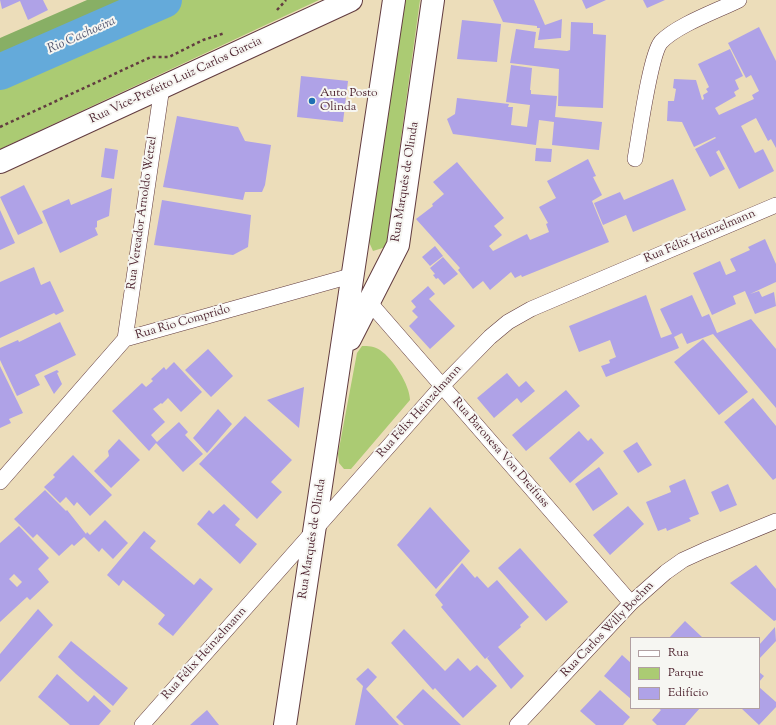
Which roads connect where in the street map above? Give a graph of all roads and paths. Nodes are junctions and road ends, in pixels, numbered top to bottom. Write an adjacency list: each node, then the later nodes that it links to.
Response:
1 (286, 0): 6 (path)
2 (351, 0): 8 (main road, Rua Vice-Prefeito Luiz Carlos Garcia)
3 (394, 0): 13 (main road, Rua Marquês de Olinda)
4 (433, 0): 14 (main road, Rua Marquês de Olinda)
5 (739, 0): 10 (street)
6 (275, 11)
7 (230, 32): 9 (path)
8 (162, 87): 11 (main road, Rua Vice-Prefeito Luiz Carlos Garcia); 15 (street, Rua Vereador Arnoldo Wetzel)
9 (0, 128)
10 (636, 159)
11 (0, 162)
12 (776, 204): 17 (street, Rua Félix Heinzelmann)
13 (354, 275): 15 (street, Rua Rio Comprido); 16 (main road, Rua Marquês de Olinda)
14 (370, 303): 16 (main road, Rua Marquês de Olinda); 17 (street, Rua Baronesa Von Dreifuss)
15 (125, 339): 18 (street, Rua Rio Comprido)
16 (342, 353): 20 (main road, Rua Marquês de Olinda)
17 (442, 386): 20 (street, Rua Félix Heinzelmann); 21 (street, Rua Baronesa Von Dreifuss)
18 (0, 482)
19 (776, 521): 21 (street, Rua Carlos Willy Boehm)
20 (314, 532): 22 (street, Rua Félix Heinzelmann); 23 (main road, Rua Marquês de Olinda)
21 (631, 603): 24 (street, Rua Carlos Willy Boehm)
22 (142, 725)
23 (285, 725)
24 (516, 725)

